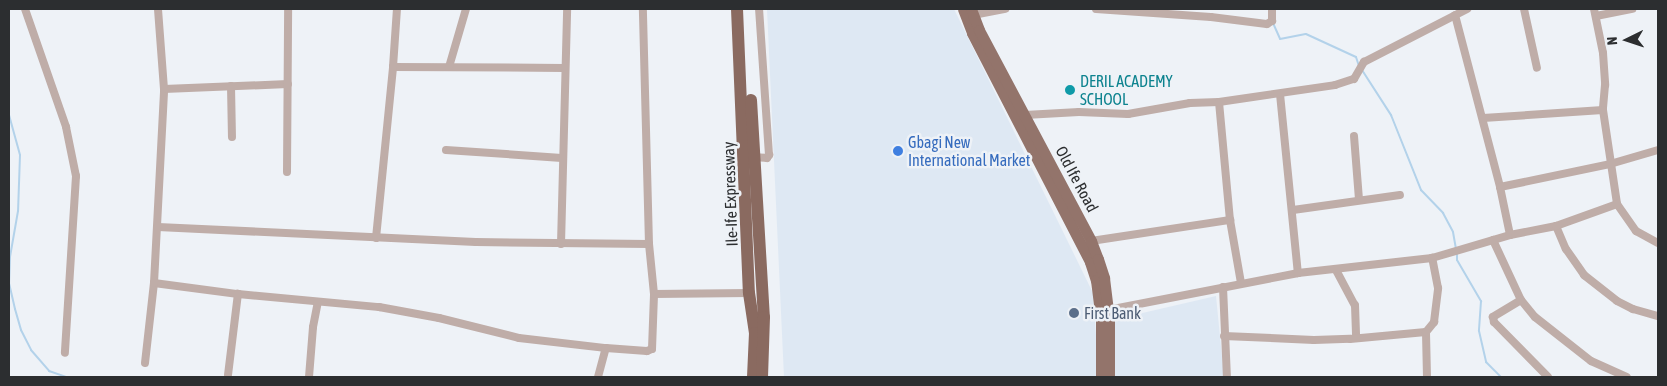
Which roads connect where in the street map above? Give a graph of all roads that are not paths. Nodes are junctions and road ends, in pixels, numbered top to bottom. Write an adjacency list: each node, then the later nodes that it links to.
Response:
1 (25, 9): 76 (street)
2 (158, 9): 29 (street)
3 (288, 9): 27 (street)
4 (397, 9): 23 (street)
5 (466, 9): 24 (street)
6 (567, 9): 25 (street)
7 (643, 9): 58 (street)
8 (737, 9): 65 (highway, Ile-Ife Expressway)
9 (745, 9): 39 (highway, Ile-Ife Expressway)
10 (759, 9): 39 (street)
11 (963, 9): 43 (main road, Old Ife Road)
12 (1005, 9): 20 (street)
13 (1096, 9): 18 (street)
14 (1272, 9): 19 (street)
15 (1467, 9): 22 (street)
16 (1524, 9): 26 (street)
17 (1632, 9): 21 (street)
18 (1128, 10): 19 (street)
19 (1161, 11)
20 (972, 12): 33 (main road, Old Ife Road)
21 (1595, 12): 32 (street)
22 (1455, 15): 30 (street); 34 (street)
23 (393, 67): 24 (street); 53 (street)
24 (449, 67): 25 (street)
25 (564, 68): 40 (street)
26 (1536, 68)
27 (288, 84): 28 (street); 42 (street)
28 (231, 86): 29 (street); 36 (street)
29 (164, 89): 50 (street)
30 (1280, 94): 31 (street); 48 (street)
31 (1219, 102): 33 (street); 49 (street)
32 (1603, 110): 34 (street); 41 (street)
33 (1024, 115): 43 (main road, Old Ife Road)
34 (1482, 118): 44 (street)
35 (1354, 136): 46 (street)
36 (232, 137)
37 (446, 150): 40 (street)
38 (1658, 150): 41 (street)
39 (754, 157): 82 (highway, Ile-Ife Expressway)
40 (562, 158): 57 (street)
41 (1610, 164): 44 (street); 47 (street)
42 (286, 172)
43 (1052, 176): 55 (main road, Old Ife Road); 83 (main road, Old Ife Road)
44 (1500, 187): 52 (street)
45 (1400, 195): 46 (street)
46 (1359, 200): 48 (street)
47 (1617, 204): 51 (street); 56 (street)
48 (1293, 210): 61 (street)
49 (1230, 220): 55 (street); 63 (street)
50 (158, 226): 53 (street); 62 (street)
51 (1556, 226): 52 (street); 71 (street)
52 (1510, 235): 54 (street)
53 (376, 238): 57 (street)
54 (1493, 240): 59 (street); 68 (street)
55 (1091, 242): 70 (main road, Old Ife Road)
56 (1658, 243)
57 (561, 244): 58 (street)
58 (649, 244): 67 (street)
59 (1432, 258): 60 (street); 72 (street)
60 (1336, 270): 61 (street); 74 (street)
61 (1298, 273): 63 (street)
62 (154, 283): 66 (street); 77 (street)
63 (1241, 283): 64 (street)
64 (1223, 287): 70 (street); 73 (street)
65 (750, 293): 67 (street); 81 (highway, Ile-Ife Expressway)
66 (238, 294): 69 (street); 78 (street)
67 (654, 294): 75 (street)
68 (1521, 300): 87 (street); 88 (street)
69 (318, 302): 75 (street); 79 (street)
70 (1108, 310): 84 (main road, Old Ife Road)
71 (1658, 316)
72 (1426, 332): 74 (street); 86 (street)
73 (1224, 336): 74 (street); 85 (street)
74 (1356, 338)
75 (606, 348): 80 (street)
76 (65, 353)
77 (145, 363)
78 (228, 375)
79 (309, 377)
80 (598, 377)
81 (753, 377)
82 (762, 377)
83 (1101, 377)
84 (1109, 377)
85 (1227, 377)
86 (1427, 377)
87 (1548, 377)
88 (1627, 377)

